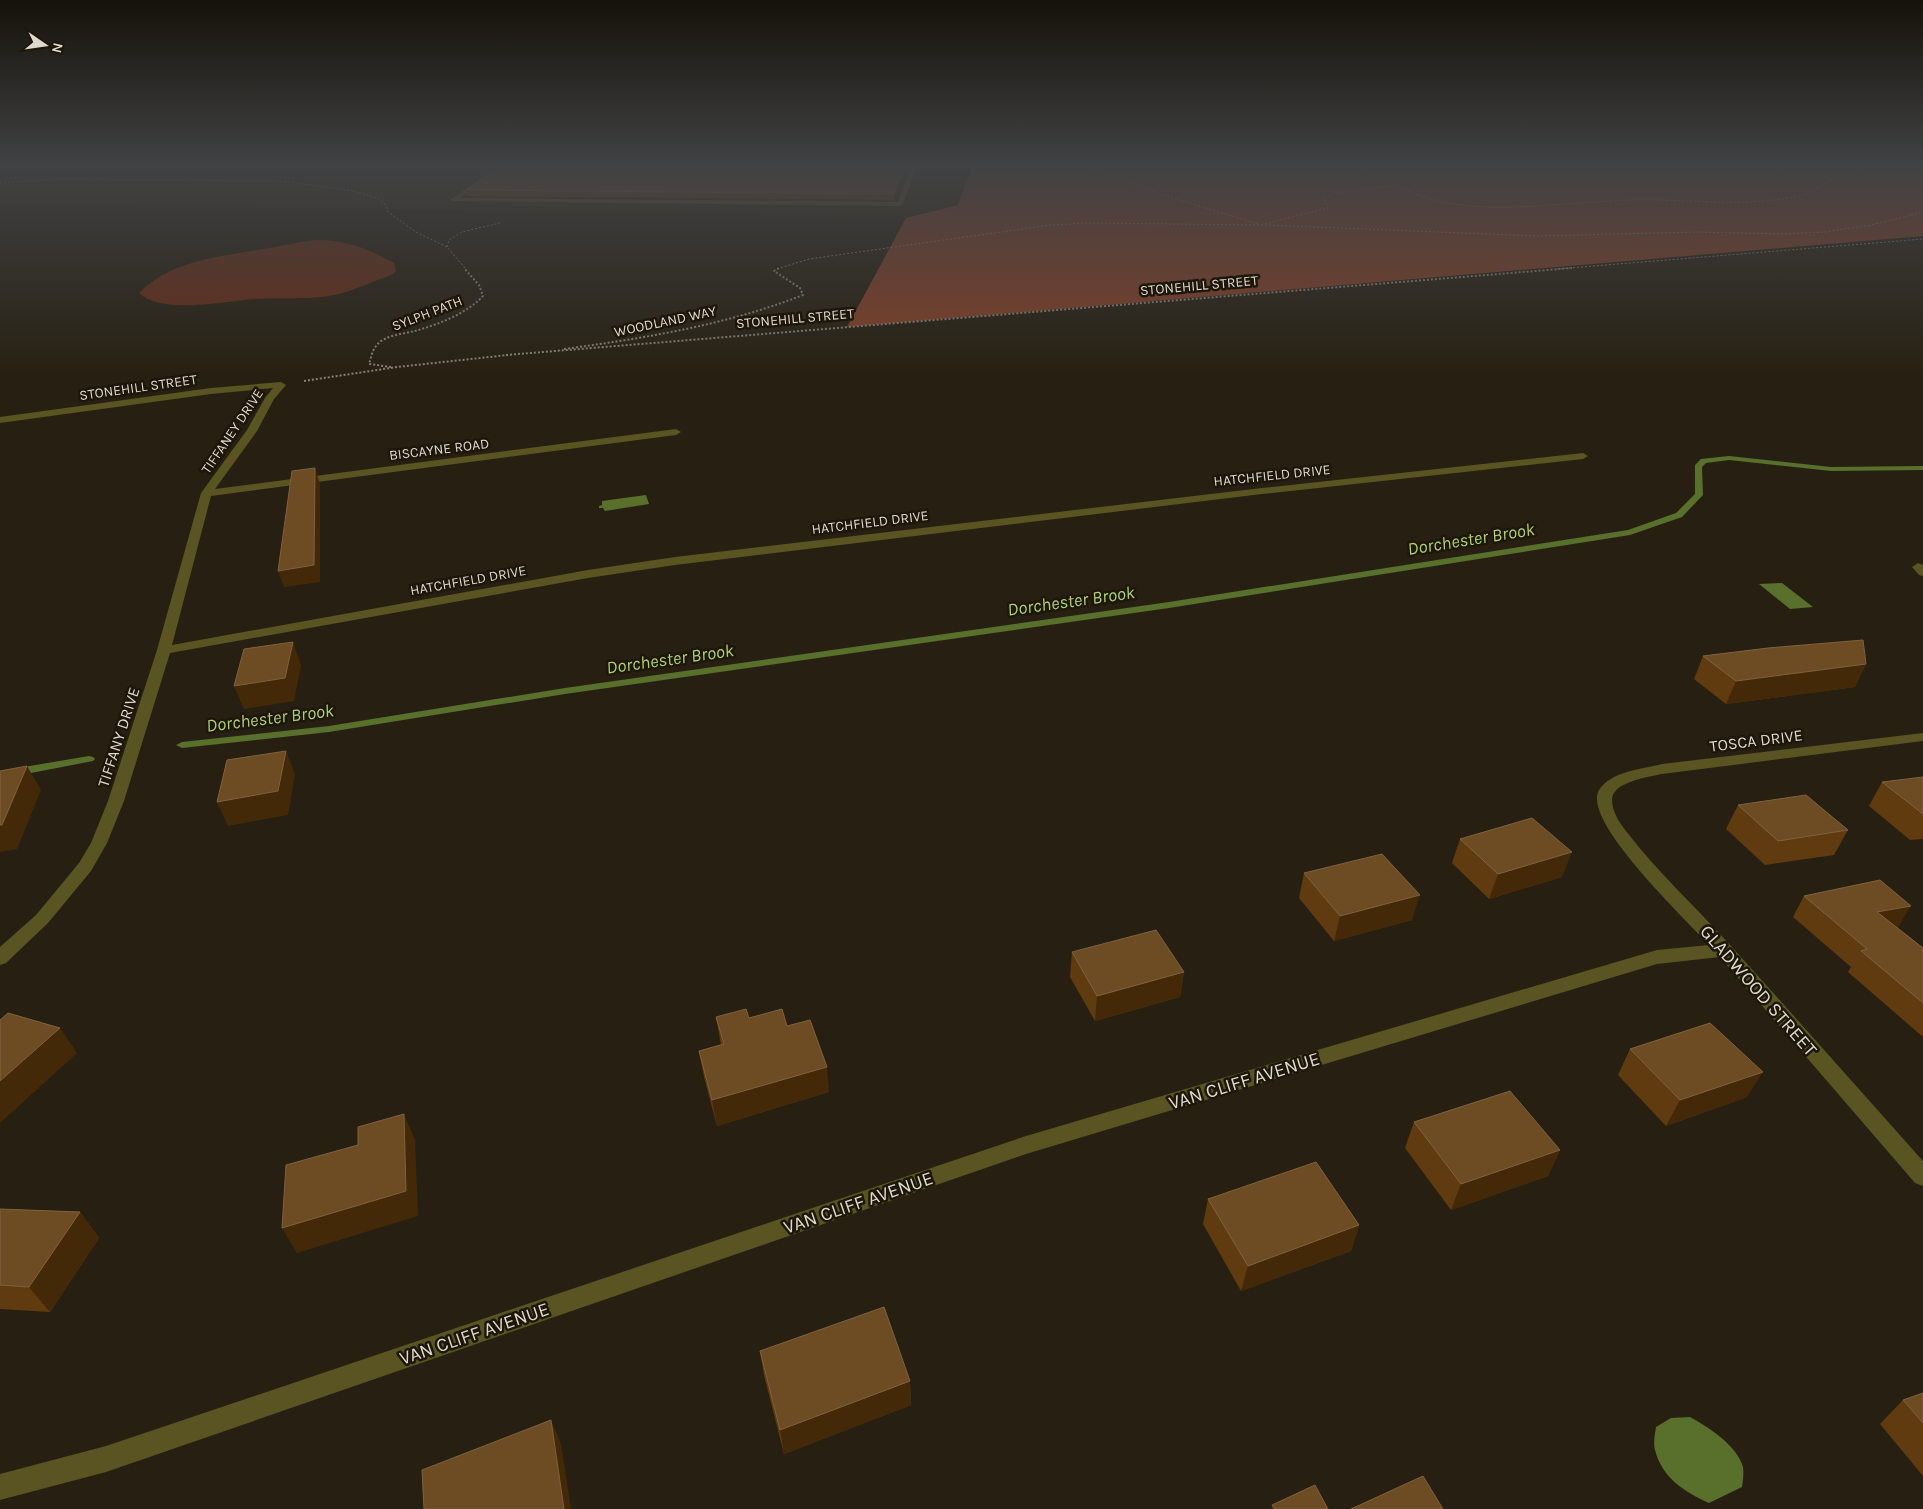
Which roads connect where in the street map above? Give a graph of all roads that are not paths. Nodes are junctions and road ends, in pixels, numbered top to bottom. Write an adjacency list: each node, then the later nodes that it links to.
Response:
1 (281, 385): 2 (street, STONEHILL STREET); 5 (street, TIFFANEY DRIVE)
2 (0, 420)
3 (676, 432): 5 (street, BISCAYNE ROAD)
4 (1583, 456): 6 (street, HATCHFIELD DRIVE)
5 (206, 493): 6 (street, TIFFANY DRIVE)
6 (164, 650): 10 (street, TIFFANY DRIVE)
7 (1923, 737): 8 (street, TOSCA DRIVE)
8 (1604, 799): 9 (street, GLADWOOD STREET)
9 (1724, 950): 11 (street, GLADWOOD STREET); 12 (street, VAN CLIFF AVENUE)
10 (0, 958)
11 (1923, 1176)
12 (0, 1487)

